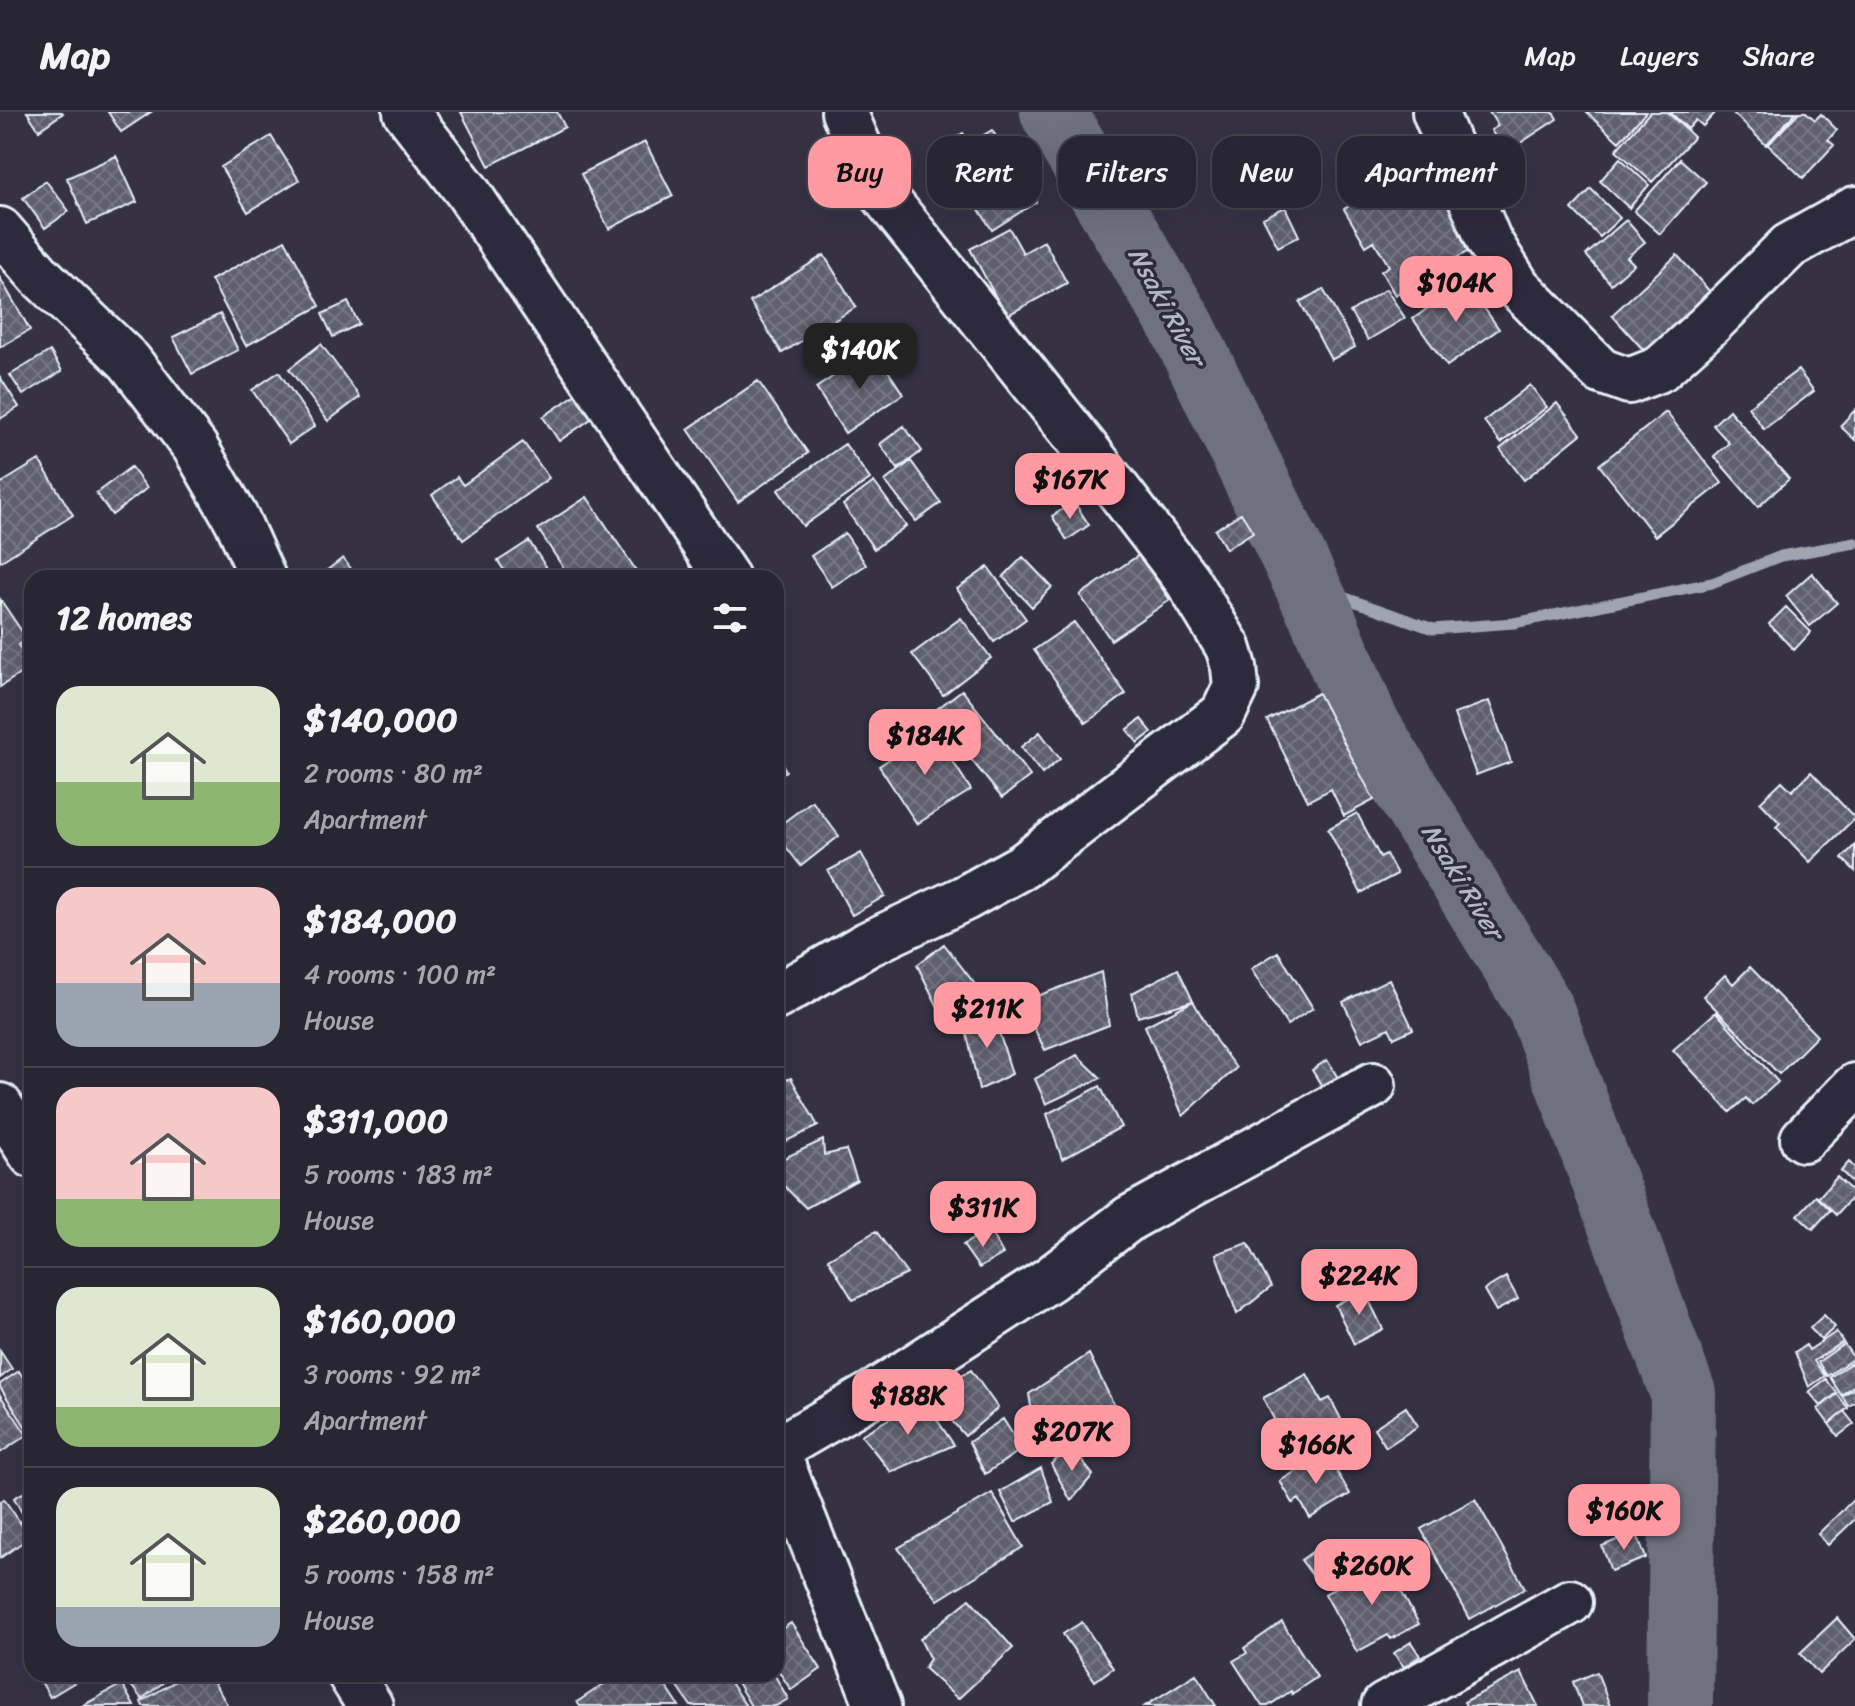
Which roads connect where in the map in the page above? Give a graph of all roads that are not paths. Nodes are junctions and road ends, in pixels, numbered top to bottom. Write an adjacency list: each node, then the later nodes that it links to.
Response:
1 (406, 112): 7 (street)
2 (844, 112): 8 (street)
3 (1435, 112): 4 (street)
4 (1855, 209)
5 (0, 230): 6 (street)
6 (259, 570)
7 (722, 570)
8 (784, 992)
9 (1373, 1085): 14 (street)
10 (1855, 1086): 12 (street)
11 (0, 1106): 13 (street)
12 (1803, 1139)
13 (24, 1143)
14 (784, 1445)
15 (784, 1470): 19 (street)
16 (1570, 1602): 20 (street)
17 (355, 1682): 18 (street)
18 (370, 1706)
19 (878, 1706)
20 (1384, 1706)

